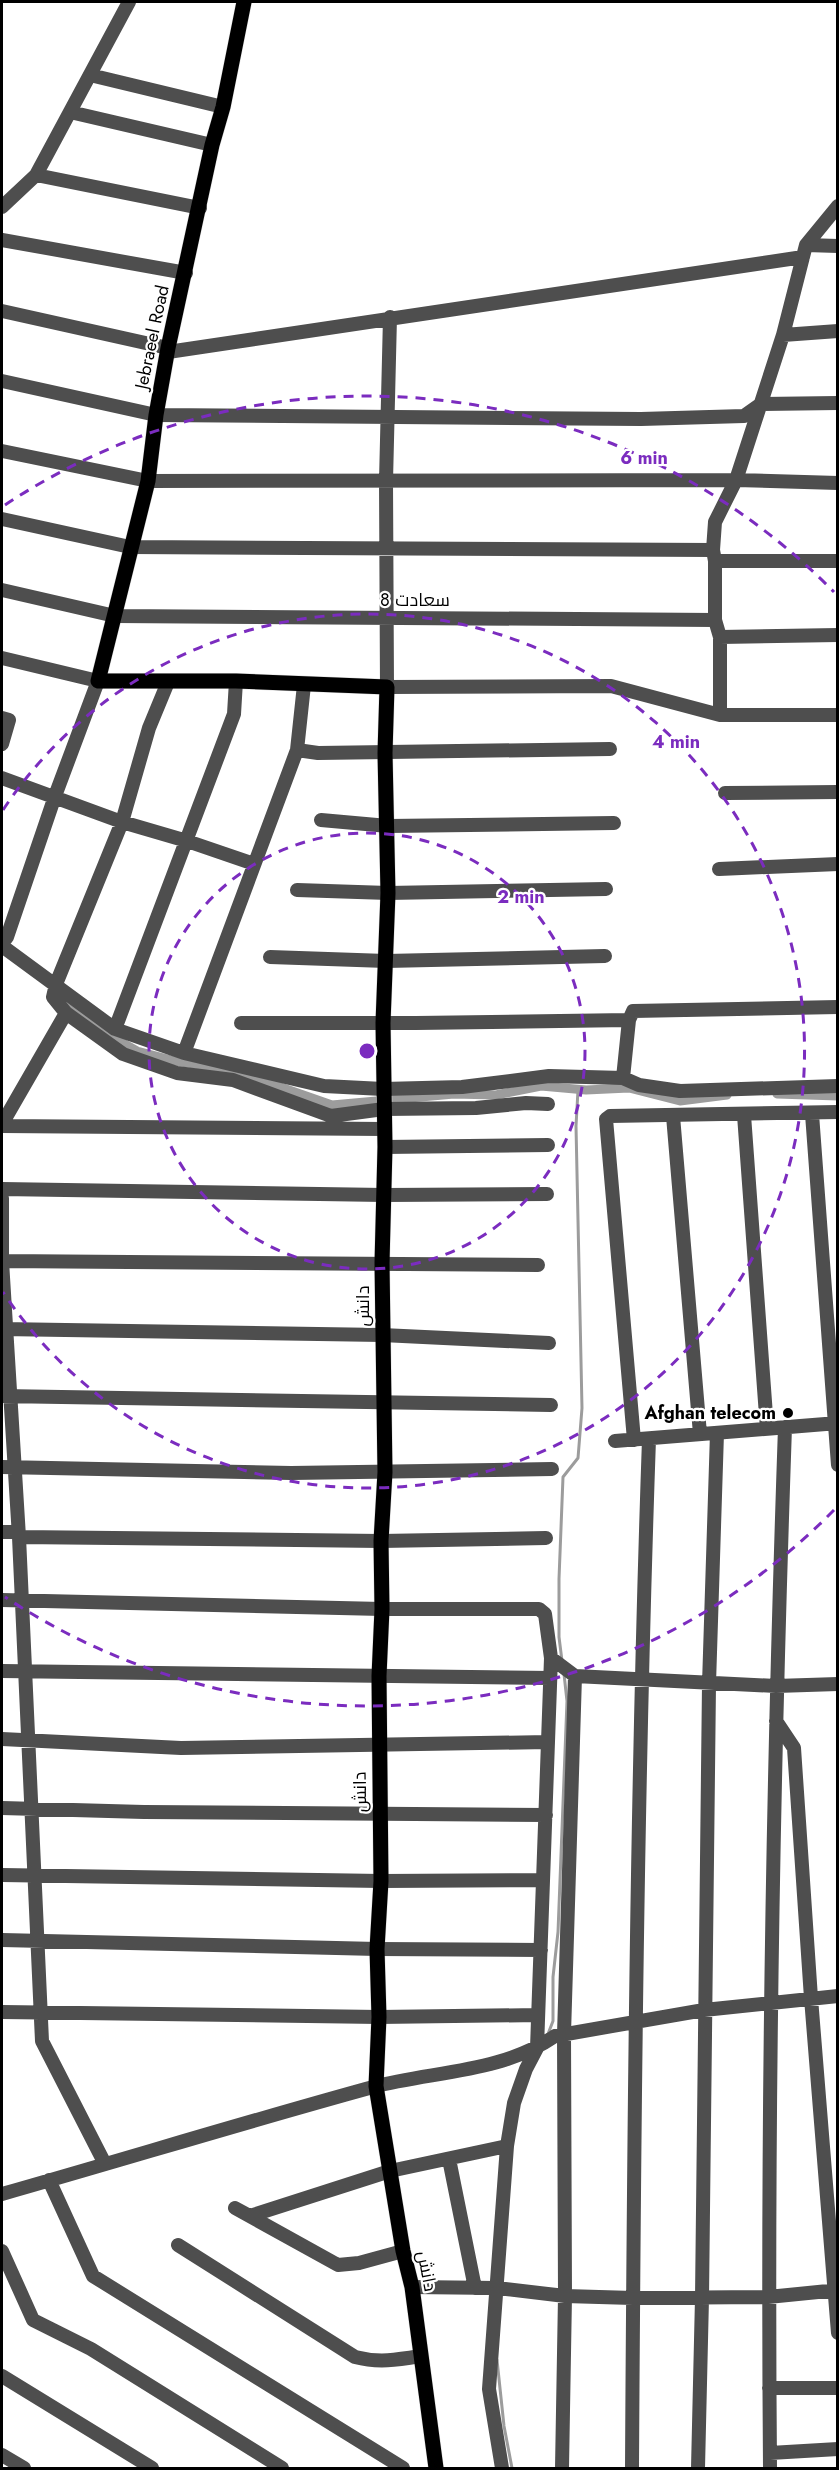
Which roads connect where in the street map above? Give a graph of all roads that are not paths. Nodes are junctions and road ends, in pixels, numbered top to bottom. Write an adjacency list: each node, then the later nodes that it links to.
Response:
1 (129, 2): 3 (street)
2 (244, 2): 4 (main road, Jebraeel Road)
3 (90, 75): 4 (street); 5 (street)
4 (223, 107): 6 (main road, Jebraeel Road)
5 (70, 112): 6 (street); 7 (street)
6 (212, 145): 10 (main road, Jebraeel Road)
7 (36, 175): 9 (street); 10 (street)
8 (837, 206): 13 (street)
9 (2, 207)
10 (200, 208): 14 (main road, Jebraeel Road)
11 (2, 240): 14 (street)
12 (837, 246): 13 (street)
13 (804, 251): 16 (street); 18 (street)
14 (186, 273): 19 (main road, Jebraeel Road)
15 (2, 310): 19 (street)
16 (390, 317): 19 (street); 24 (street)
17 (837, 331): 18 (street)
18 (783, 334): 22 (street)
19 (168, 350): 23 (main road, Jebraeel Road)
20 (2, 381): 23 (street)
21 (837, 403): 22 (street)
22 (761, 404): 24 (street); 26 (street)
23 (156, 415): 24 (street); 27 (main road, Jebraeel Road)
24 (387, 416): 28 (street)
25 (2, 452): 27 (street)
26 (736, 480): 28 (street); 29 (street); 33 (street)
27 (148, 481): 28 (street); 31 (main road, Jebraeel Road)
28 (386, 481): 32 (street)
29 (837, 483)
30 (2, 519): 31 (street)
31 (130, 547): 32 (street); 36 (main road, Jebraeel Road)
32 (386, 549): 33 (street); 37 (street)
33 (714, 556): 34 (street); 38 (street)
34 (837, 561)
35 (2, 590): 36 (street, سعادت 8)
36 (115, 616): 37 (street, سعادت 8); 42 (main road, Jebraeel Road)
37 (387, 618): 38 (street, سعادت 8); 46 (street)
38 (715, 620): 40 (street)
39 (837, 634): 40 (street)
40 (720, 637): 47 (street)
41 (2, 658): 42 (street)
42 (98, 681): 44 (main road); 57 (street)
43 (236, 681): 44 (main road); 45 (main road); 62 (street)
44 (168, 682): 59 (street)
45 (304, 685): 46 (main road); 52 (street)
46 (387, 687): 47 (street); 53 (main road, دانش)
47 (720, 715): 48 (street)
48 (837, 715)
49 (2, 718): 50 (street)
50 (2, 744)
51 (610, 749): 53 (street)
52 (297, 750): 53 (street); 63 (street)
53 (385, 753): 61 (main road, دانش)
54 (2, 778): 57 (street)
55 (837, 792): 56 (street)
56 (724, 793)
57 (55, 796): 59 (street); 69 (street)
58 (321, 820): 61 (street)
59 (122, 822): 62 (street); 73 (street)
60 (614, 823): 61 (street)
61 (388, 826): 68 (main road, دانش)
62 (187, 840): 63 (street); 79 (street)
63 (254, 864): 80 (street)
64 (837, 864): 65 (street)
65 (718, 869)
66 (606, 889): 68 (street)
67 (297, 890): 68 (street)
68 (388, 893): 72 (main road, دانش)
69 (2, 945): 73 (street)
70 (605, 956): 72 (street)
71 (270, 957): 72 (street)
72 (386, 961): 78 (main road, دانش)
73 (54, 990): 75 (street); 79 (street)
74 (837, 1007): 76 (street)
75 (66, 1013): 85 (street); 90 (street)
76 (629, 1020): 78 (street); 81 (street)
77 (241, 1023): 78 (street)
78 (383, 1023): 83 (main road, دانش)
79 (115, 1029): 80 (street)
80 (184, 1053): 83 (street)
81 (623, 1078): 82 (street); 83 (street)
82 (837, 1086)
83 (383, 1089): 85 (main road, دانش)
84 (548, 1104): 85 (street)
85 (384, 1109): 91 (main road, دانش)
86 (837, 1112): 87 (street)
87 (812, 1114): 88 (street); 107 (street)
88 (744, 1115): 89 (street); 109 (street)
89 (673, 1116): 111 (street); 113 (street)
90 (2, 1125): 91 (street)
91 (384, 1130): 93 (main road, دانش)
92 (548, 1145): 93 (street)
93 (385, 1147): 96 (main road, دانش)
94 (2, 1189): 96 (street)
95 (547, 1194): 96 (street)
96 (384, 1195): 99 (main road, دانش)
97 (2, 1198): 98 (street)
98 (2, 1262): 99 (street); 101 (street)
99 (382, 1263): 100 (street); 102 (main road, دانش)
100 (538, 1265)
101 (4, 1329): 102 (street); 104 (street)
102 (382, 1335): 103 (street); 105 (main road, دانش)
103 (549, 1342)
104 (6, 1396): 105 (street); 116 (street)
105 (384, 1403): 106 (street); 118 (main road, دانش)
106 (551, 1405)
107 (836, 1423): 108 (street); 115 (street)
108 (784, 1427): 109 (street); 135 (street)
109 (767, 1429): 110 (street)
110 (717, 1433): 111 (street); 133 (street)
111 (700, 1434): 112 (street)
112 (649, 1439): 113 (street); 132 (street)
113 (634, 1440): 114 (street)
114 (615, 1441)
115 (837, 1465)
116 (8, 1467): 118 (street); 120 (street)
117 (552, 1468): 118 (street)
118 (385, 1472): 122 (main road, دانش)
119 (2, 1532): 120 (street)
120 (19, 1534): 122 (street); 124 (street)
121 (546, 1538): 122 (street)
122 (381, 1541): 125 (main road, دانش)
123 (2, 1600): 124 (street)
124 (22, 1600): 125 (street); 128 (street)
125 (382, 1609): 126 (street); 129 (main road, دانش)
126 (551, 1658): 130 (street); 131 (street)
127 (2, 1671): 128 (street)
128 (25, 1671): 129 (street); 138 (street)
129 (379, 1676): 131 (street); 140 (main road, دانش)
130 (575, 1676): 132 (street); 162 (street)
131 (550, 1678): 139 (street)
132 (641, 1680): 133 (street); 161 (street)
133 (708, 1684): 135 (street); 156 (street)
134 (837, 1684): 135 (street)
135 (776, 1686): 136 (street)
136 (776, 1721): 154 (street); 155 (street)
137 (2, 1739): 138 (street)
138 (28, 1739): 140 (street); 142 (street)
139 (548, 1742): 140 (street); 144 (street)
140 (378, 1744): 143 (main road, دانش)
141 (2, 1808): 142 (street)
142 (32, 1809): 143 (street); 146 (street)
143 (380, 1814): 144 (street); 148 (main road, دانش)
144 (546, 1815): 147 (street)
145 (2, 1875): 146 (street)
146 (34, 1875): 148 (street); 150 (street)
147 (543, 1880): 148 (street); 152 (street)
148 (381, 1881): 151 (main road, دانش)
149 (2, 1940): 150 (street)
150 (37, 1941): 151 (street); 157 (street)
151 (377, 1949): 152 (street); 160 (main road, دانش)
152 (541, 1950): 159 (street)
153 (837, 1996): 154 (street)
154 (811, 1998): 155 (street); 179 (street)
155 (772, 2004): 156 (street); 181 (street)
156 (704, 2010): 161 (street); 183 (street)
157 (40, 2011): 158 (street); 160 (street); 167 (street)
158 (2, 2012)
159 (538, 2015): 160 (street); 163 (street)
160 (379, 2017): 164 (main road, دانش)
161 (635, 2022): 162 (street); 182 (street)
162 (560, 2035): 163 (street); 180 (street)
163 (537, 2048): 164 (street); 165 (street)
164 (376, 2086): 167 (street); 168 (main road, دانش)
165 (507, 2146): 166 (street); 178 (street)
166 (449, 2158): 168 (street); 177 (street)
167 (105, 2164): 169 (street)
168 (390, 2171): 172 (street); 175 (main road, دانش)
169 (49, 2180): 170 (street); 195 (street)
170 (2, 2194)
171 (235, 2208): 172 (street)
172 (250, 2216): 175 (street)
173 (178, 2245): 185 (street)
174 (2, 2251): 194 (street)
175 (404, 2251): 176 (main road, دانش)
176 (412, 2287): 177 (street); 185 (main road, دانش)
177 (475, 2288): 178 (street)
178 (497, 2289): 180 (street); 197 (street)
179 (836, 2290): 181 (street); 184 (street)
180 (565, 2296): 182 (street); 198 (street)
181 (768, 2296): 183 (street); 187 (street)
182 (633, 2298): 183 (street); 199 (street)
183 (702, 2298): 200 (street)
184 (837, 2333)
185 (420, 2356): 196 (main road, دانش)
186 (2, 2376): 193 (street)
187 (769, 2388): 188 (street); 190 (street)
188 (837, 2388)
189 (837, 2449): 190 (street)
190 (770, 2453): 201 (street)
191 (2, 2455): 192 (street)
192 (24, 2469)
193 (152, 2469)
194 (282, 2469)
195 (403, 2469)
196 (436, 2469)
197 (502, 2469)
198 (562, 2469)
199 (632, 2469)
200 (698, 2469)
201 (770, 2469)

